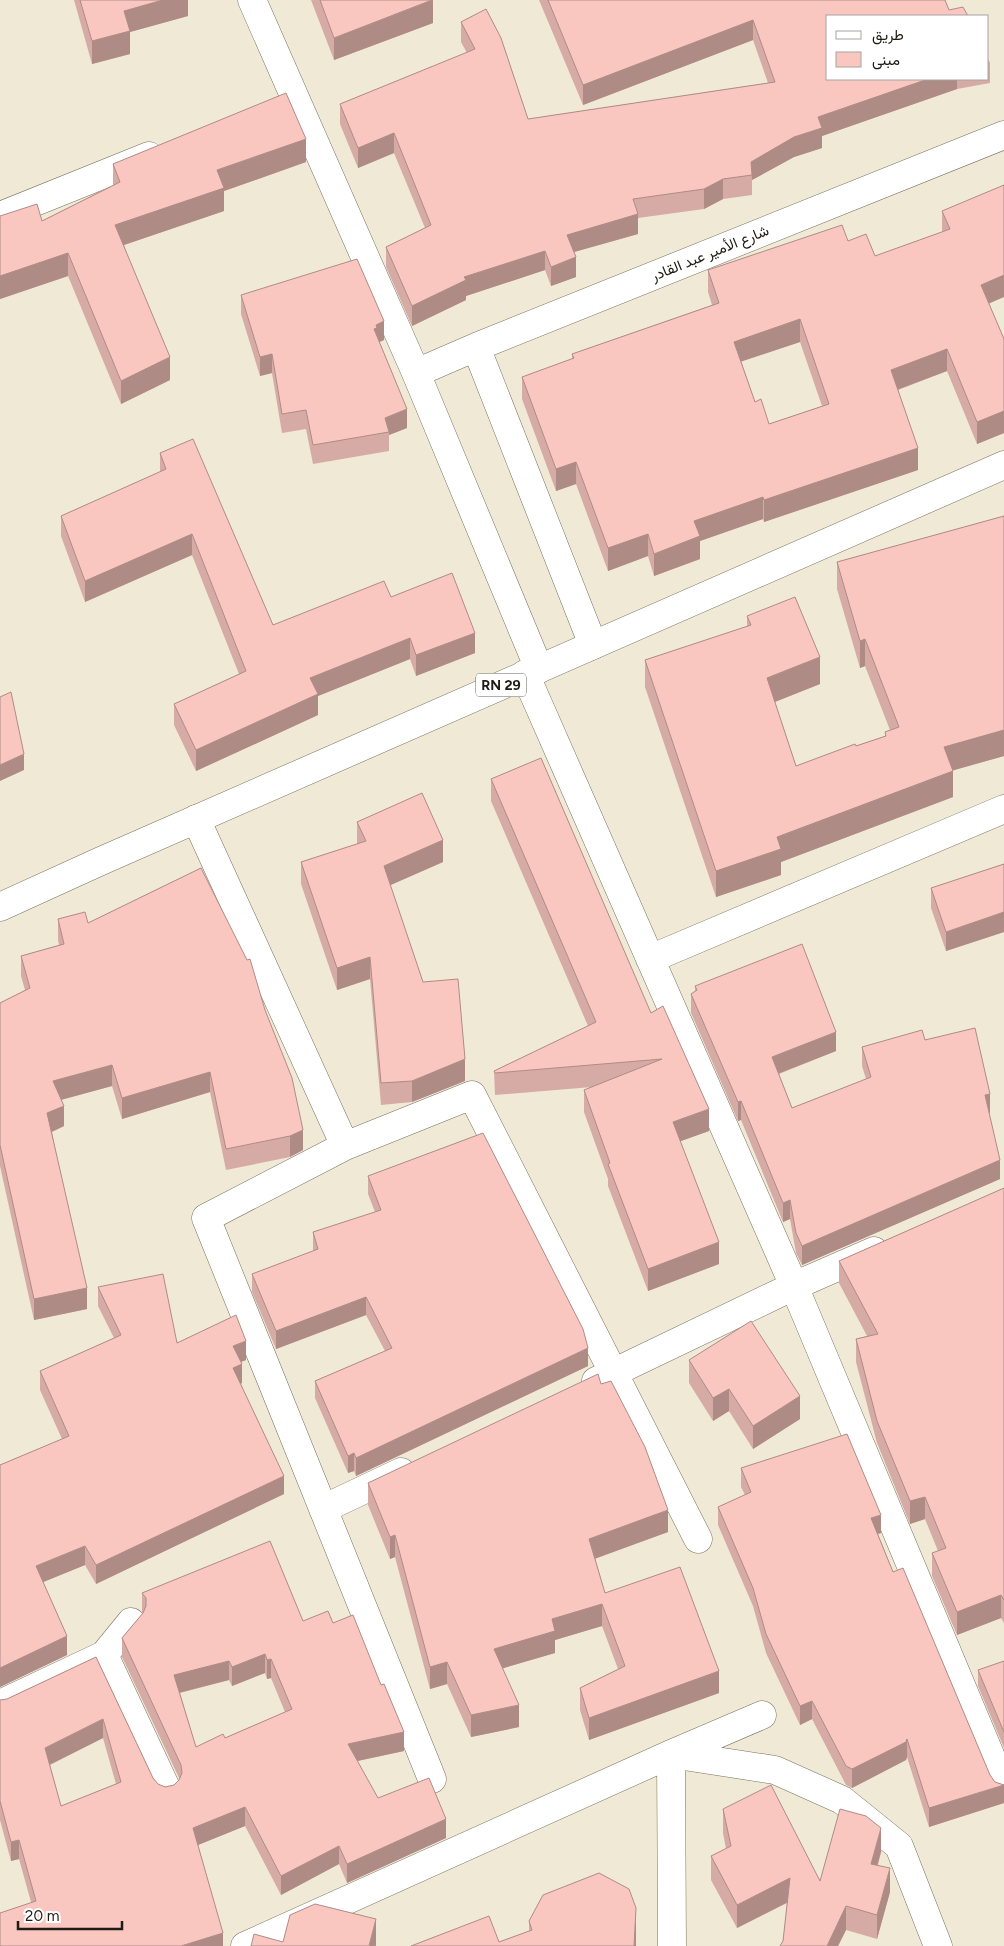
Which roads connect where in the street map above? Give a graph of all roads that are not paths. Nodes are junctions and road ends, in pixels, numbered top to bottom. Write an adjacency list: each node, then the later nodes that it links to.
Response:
1 (252, 0): 6 (street)
2 (1004, 135): 5 (street, شارع الأمير عبد القادر)
3 (174, 145): 4 (street)
4 (0, 216)
5 (476, 347): 6 (street, شارع الأمير عبد القادر); 8 (street)
6 (416, 373): 9 (street)
7 (1004, 465): 8 (street, RN 29)
8 (592, 645): 9 (street, RN 29)
9 (532, 672): 11 (street, RN 29); 13 (street)
10 (1004, 809): 13 (street)
11 (196, 819): 12 (street, RN 29); 14 (street)
12 (0, 907)
13 (650, 959): 16 (street)
14 (345, 1146): 17 (street); 20 (street)
15 (895, 1242): 16 (street)
16 (794, 1286): 17 (street); 28 (street)
17 (613, 1373): 18 (street); 21 (street)
18 (569, 1394)
19 (420, 1464): 20 (street)
20 (323, 1509): 27 (street)
21 (698, 1539)
22 (131, 1622): 23 (street)
23 (104, 1655): 24 (street); 29 (street)
24 (0, 1704)
25 (762, 1715): 26 (street)
26 (671, 1754): 30 (street); 31 (street); 32 (street)
27 (432, 1779)
28 (1004, 1788)
29 (167, 1790)
30 (245, 1946)
31 (672, 1946)
32 (938, 1946)

